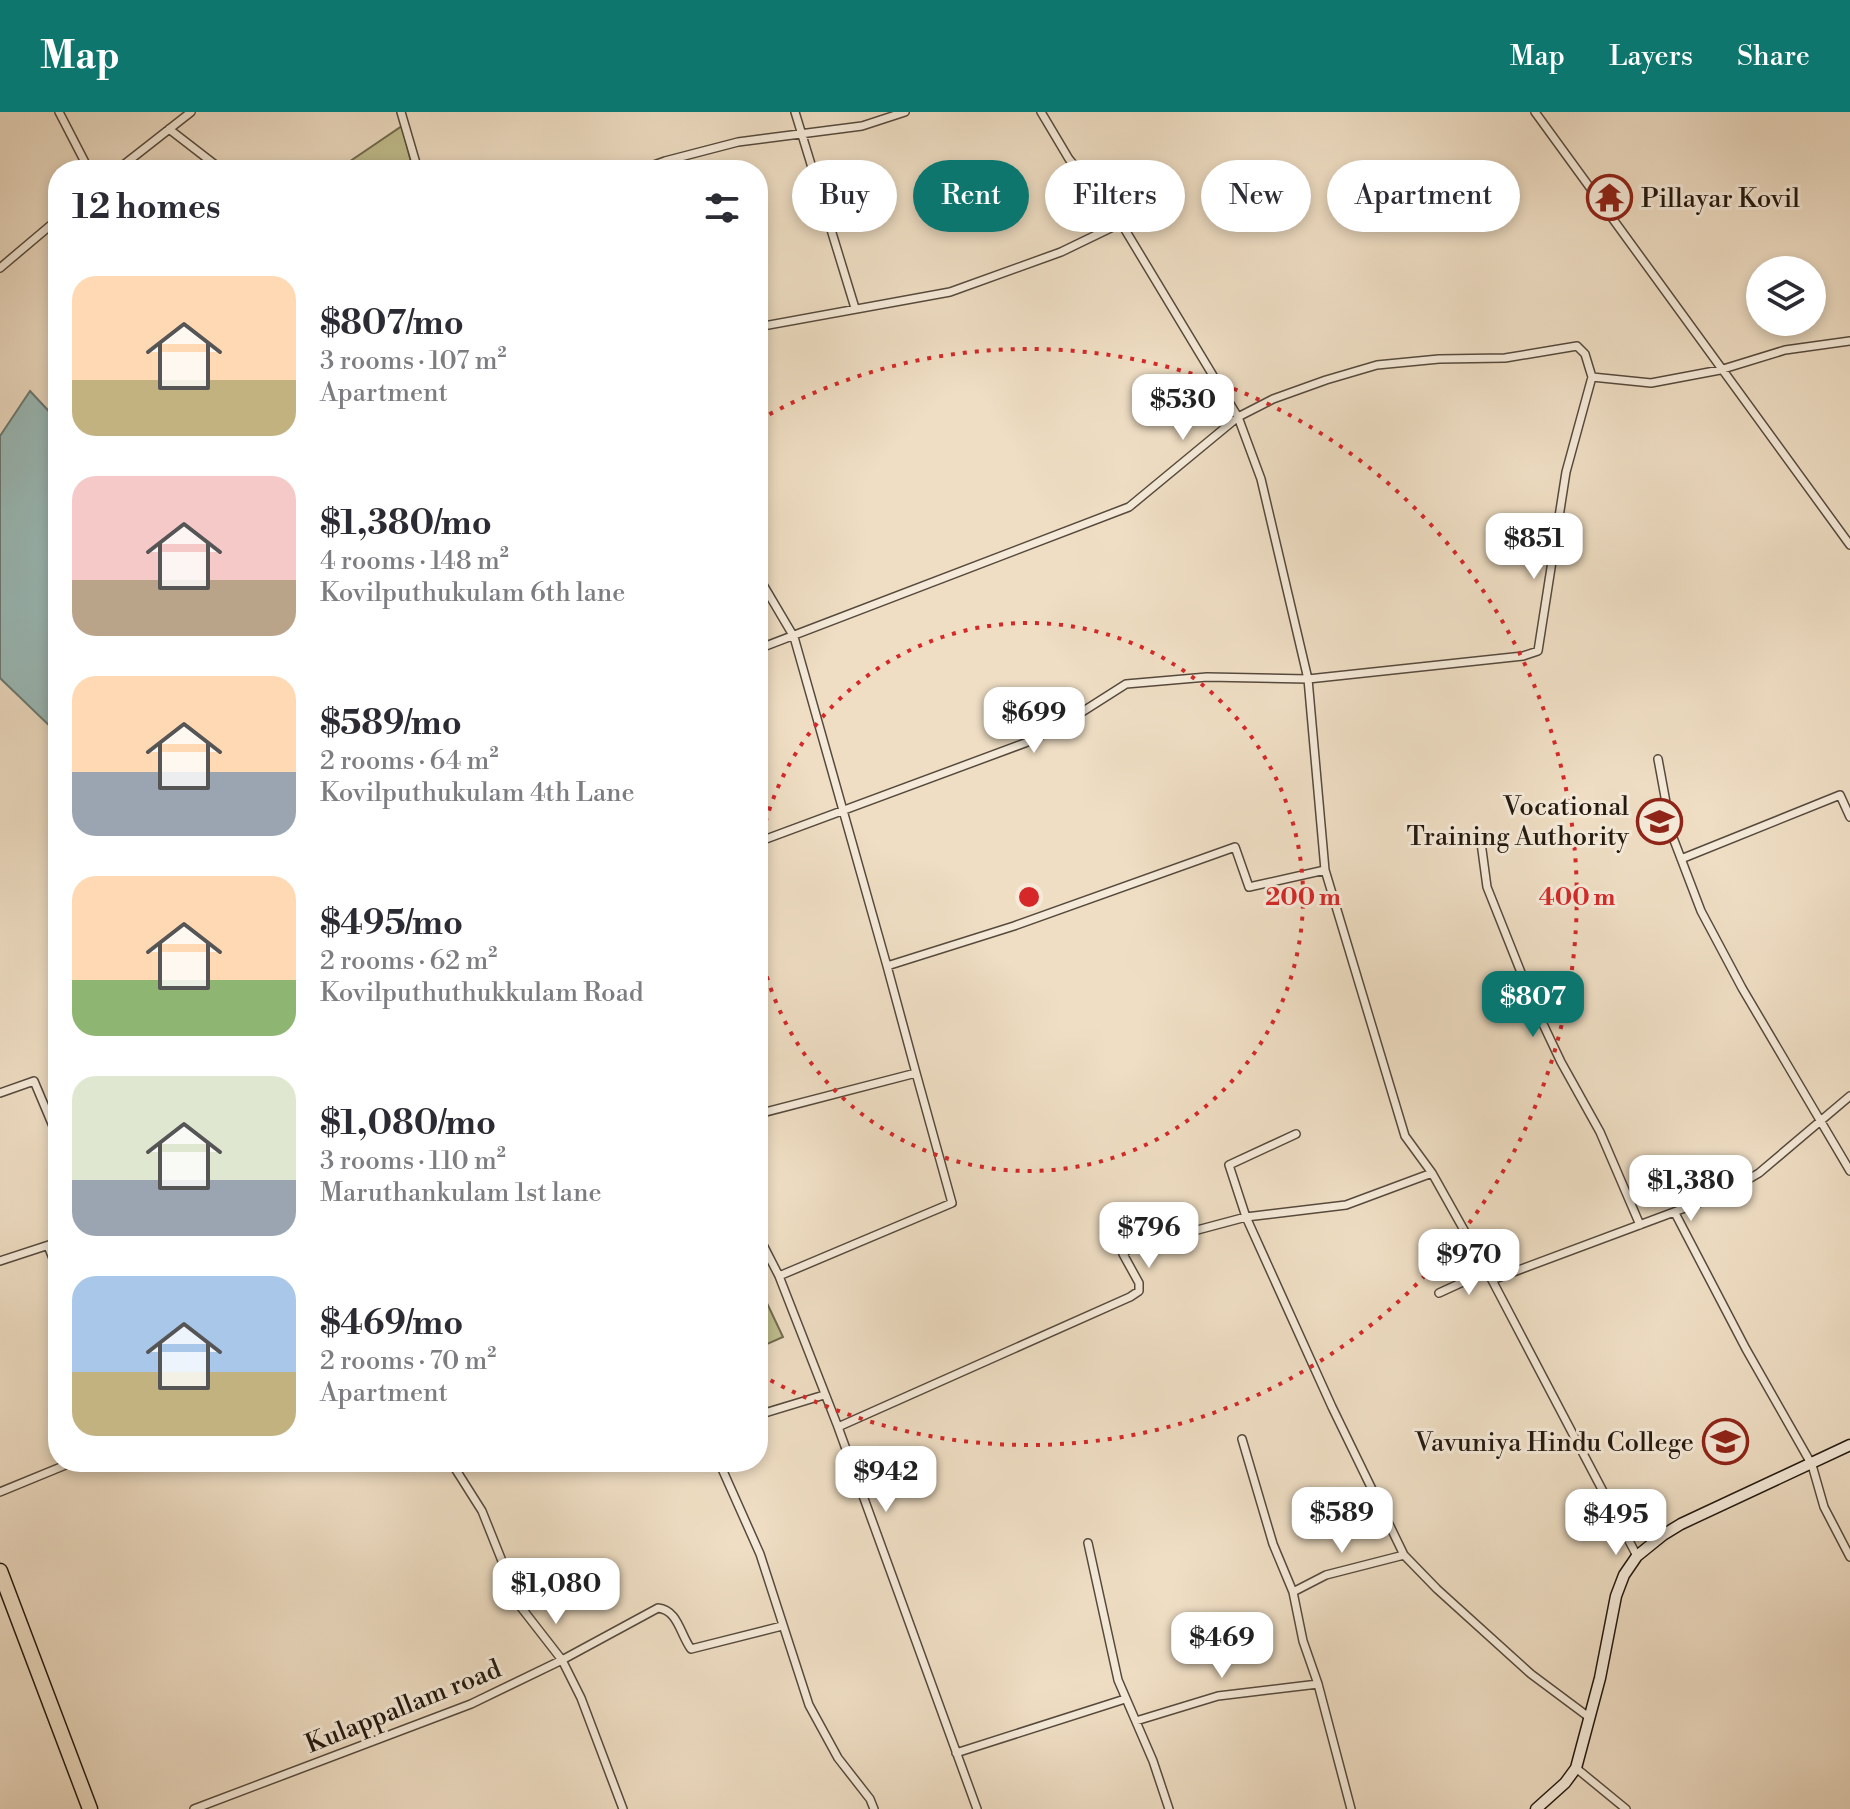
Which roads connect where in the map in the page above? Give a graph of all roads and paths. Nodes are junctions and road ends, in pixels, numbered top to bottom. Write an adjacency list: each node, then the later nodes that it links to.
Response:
1 (59, 112): 10 (street)
2 (191, 112): 8 (street)
3 (401, 112): 13 (street)
4 (795, 112): 9 (street)
5 (905, 112): 9 (street)
6 (1041, 112): 15 (street)
7 (1535, 112): 23 (street)
8 (169, 129): 11 (street); 12 (street)
9 (801, 134): 14 (street); 20 (street)
10 (84, 160)
11 (130, 160)
12 (209, 160)
13 (415, 160)
14 (669, 160)
15 (1070, 160)
16 (48, 227): 19 (street)
17 (1102, 232): 20 (street)
18 (1126, 232): 25 (street)
19 (0, 268)
20 (855, 308): 21 (street)
21 (768, 325)
22 (1850, 341): 23 (street)
23 (1720, 370): 24 (street); 26 (street)
24 (1592, 377): 25 (street); 30 (street)
25 (1238, 417): 28 (street); 30 (street)
26 (1850, 545)
27 (768, 593): 28 (street)
28 (794, 637): 29 (street); 32 (street)
29 (768, 646)
30 (1308, 679): 32 (street); 37 (street)
31 (1658, 759): 36 (street)
32 (844, 809): 35 (street); 38 (street)
33 (1850, 817): 36 (street)
34 (1480, 835): 50 (street)
35 (768, 838)
36 (1681, 859): 44 (street)
37 (1325, 870): 38 (street); 47 (street)
38 (887, 966): 39 (street)
39 (916, 1073): 42 (street); 55 (street)
40 (0, 1093): 43 (street)
41 (1850, 1096): 44 (street)
42 (768, 1111)
43 (48, 1114)
44 (1820, 1122): 46 (street); 48 (street)
45 (1296, 1134): 49 (street)
46 (1850, 1171)
47 (1432, 1173): 49 (street); 54 (street)
48 (1675, 1213): 50 (street); 63 (street)
49 (1246, 1217): 60 (street); 69 (street)
50 (1640, 1225): 56 (street)
51 (48, 1246): 53 (street)
52 (768, 1255): 55 (street)
53 (0, 1261)
54 (1487, 1271): 56 (street); 57 (street)
55 (779, 1276): 58 (street)
56 (1492, 1280): 70 (street)
57 (1439, 1293)
58 (824, 1395): 59 (street); 60 (street)
59 (768, 1412)
60 (838, 1427): 80 (street)
61 (1242, 1439): 73 (street)
62 (1850, 1445): 63 (street)
63 (1812, 1465): 70 (street); 71 (street)
64 (49, 1472): 67 (street)
65 (457, 1472): 75 (street)
66 (723, 1472): 74 (street)
67 (0, 1492)
68 (1088, 1543): 77 (street)
69 (1404, 1555): 73 (street); 78 (street)
70 (1637, 1556): 78 (street)
71 (1850, 1557)
72 (0, 1571): 82 (highway)
73 (1293, 1592): 76 (street)
74 (782, 1626): 75 (street, Kulappallam road); 85 (street)
75 (562, 1660): 83 (street, Kulappallam road); 84 (street)
76 (1318, 1684): 79 (street); 88 (street)
77 (1125, 1699): 79 (street); 80 (street)
78 (1590, 1718): 81 (street)
79 (1136, 1721): 87 (street)
80 (956, 1753): 86 (street)
81 (1576, 1768): 89 (street); 90 (street)
82 (90, 1809)
83 (194, 1809)
84 (623, 1809)
85 (874, 1809)
86 (977, 1809)
87 (1169, 1809)
88 (1351, 1809)
89 (1536, 1809)
90 (1626, 1809)

